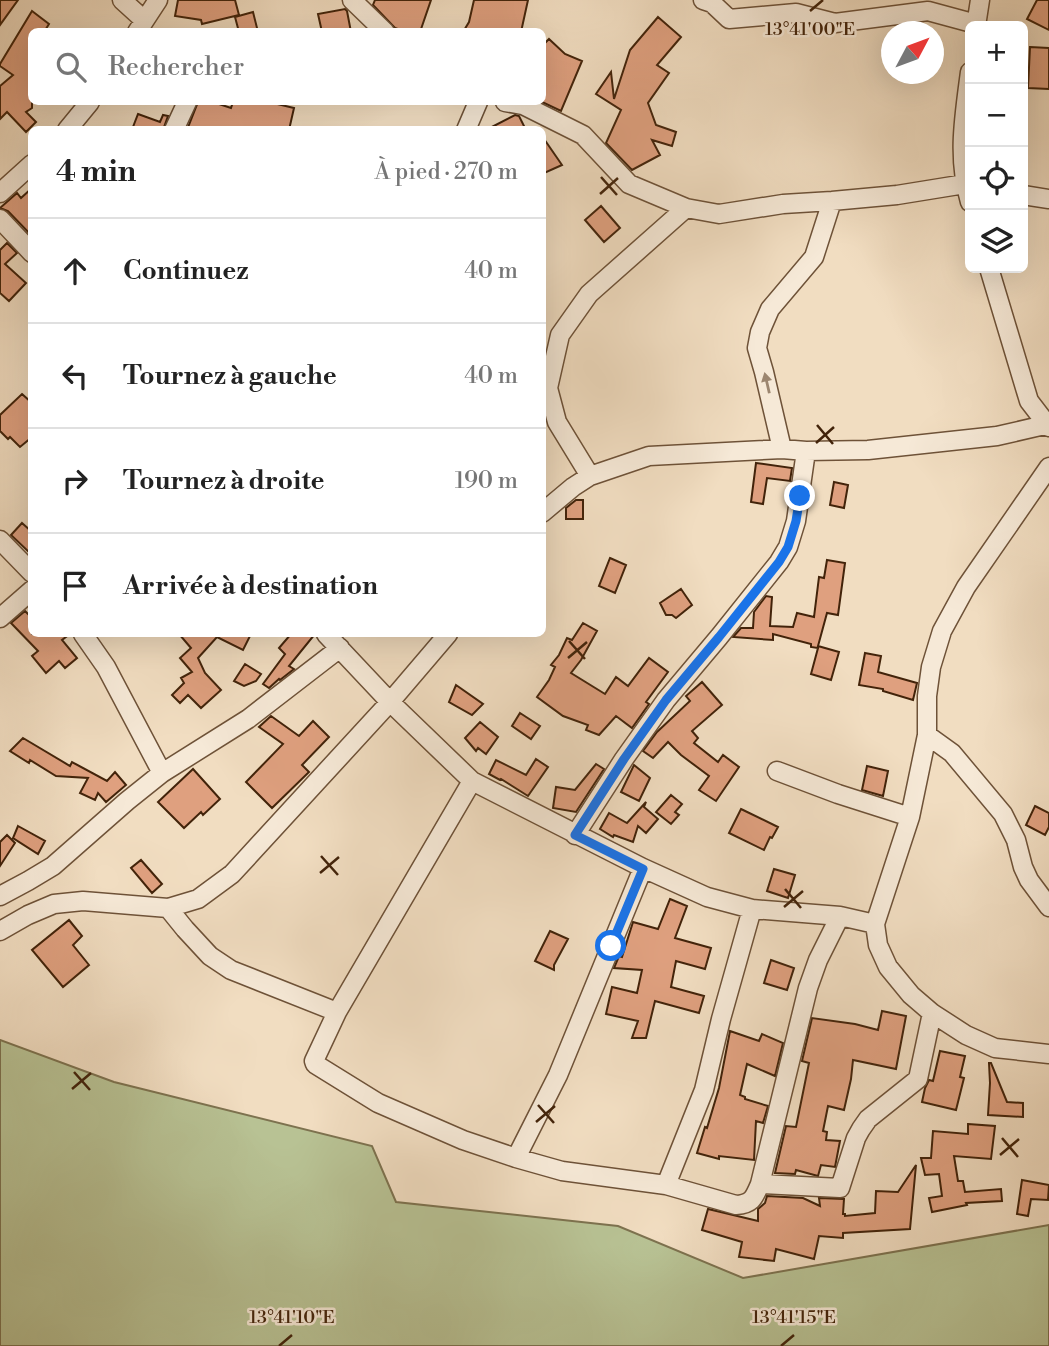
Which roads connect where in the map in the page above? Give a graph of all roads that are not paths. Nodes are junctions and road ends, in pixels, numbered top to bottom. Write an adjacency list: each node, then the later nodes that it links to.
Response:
1 (121, 0): 8 (street)
2 (158, 0): 8 (street)
3 (352, 0): 9 (street)
4 (703, 0): 7 (street)
5 (980, 0): 6 (street)
6 (977, 21)
7 (965, 22)
8 (140, 26)
9 (381, 28)
10 (969, 84): 18 (street)
11 (87, 105): 15 (street)
12 (186, 105): 16 (street)
13 (477, 105): 17 (street)
14 (523, 105): 25 (street)
15 (70, 126)
16 (175, 126)
17 (468, 126)
18 (965, 162)
19 (28, 168): 21 (street)
20 (965, 185): 24 (street)
21 (0, 192)
22 (1028, 196): 23 (street)
23 (1049, 199)
24 (832, 201): 25 (street); 30 (street, one-way to 24)
25 (686, 208): 33 (street)
26 (0, 219): 27 (street)
27 (28, 249)
28 (991, 273): 29 (street)
29 (1048, 425): 31 (street)
30 (782, 449): 31 (street); 33 (street)
31 (806, 451): 49 (street)
32 (1049, 467): 44 (street)
33 (590, 476): 34 (street)
34 (546, 510)
35 (0, 540): 36 (street)
36 (28, 569)
37 (28, 594): 38 (street)
38 (0, 618)
39 (85, 637): 46 (street)
40 (329, 637): 42 (street)
41 (445, 637): 43 (street)
42 (340, 648): 43 (street); 46 (street)
43 (390, 702): 47 (street); 53 (street)
44 (926, 735): 48 (street); 52 (street)
45 (777, 771): 48 (street)
46 (162, 773): 51 (street)
47 (472, 781): 49 (street); 58 (street)
48 (909, 817): 56 (street)
49 (575, 835): 50 (street)
50 (643, 869): 54 (street); 61 (street)
51 (0, 896)
52 (1049, 906)
53 (168, 908): 57 (street); 58 (street)
54 (752, 909): 55 (street); 63 (street)
55 (840, 916): 56 (street); 62 (street)
56 (875, 924): 59 (street)
57 (0, 930)
58 (337, 1012): 61 (street)
59 (932, 1013): 60 (street); 62 (street)
60 (1049, 1054)
61 (516, 1158): 63 (street)
62 (760, 1184): 63 (street)
63 (666, 1185)

